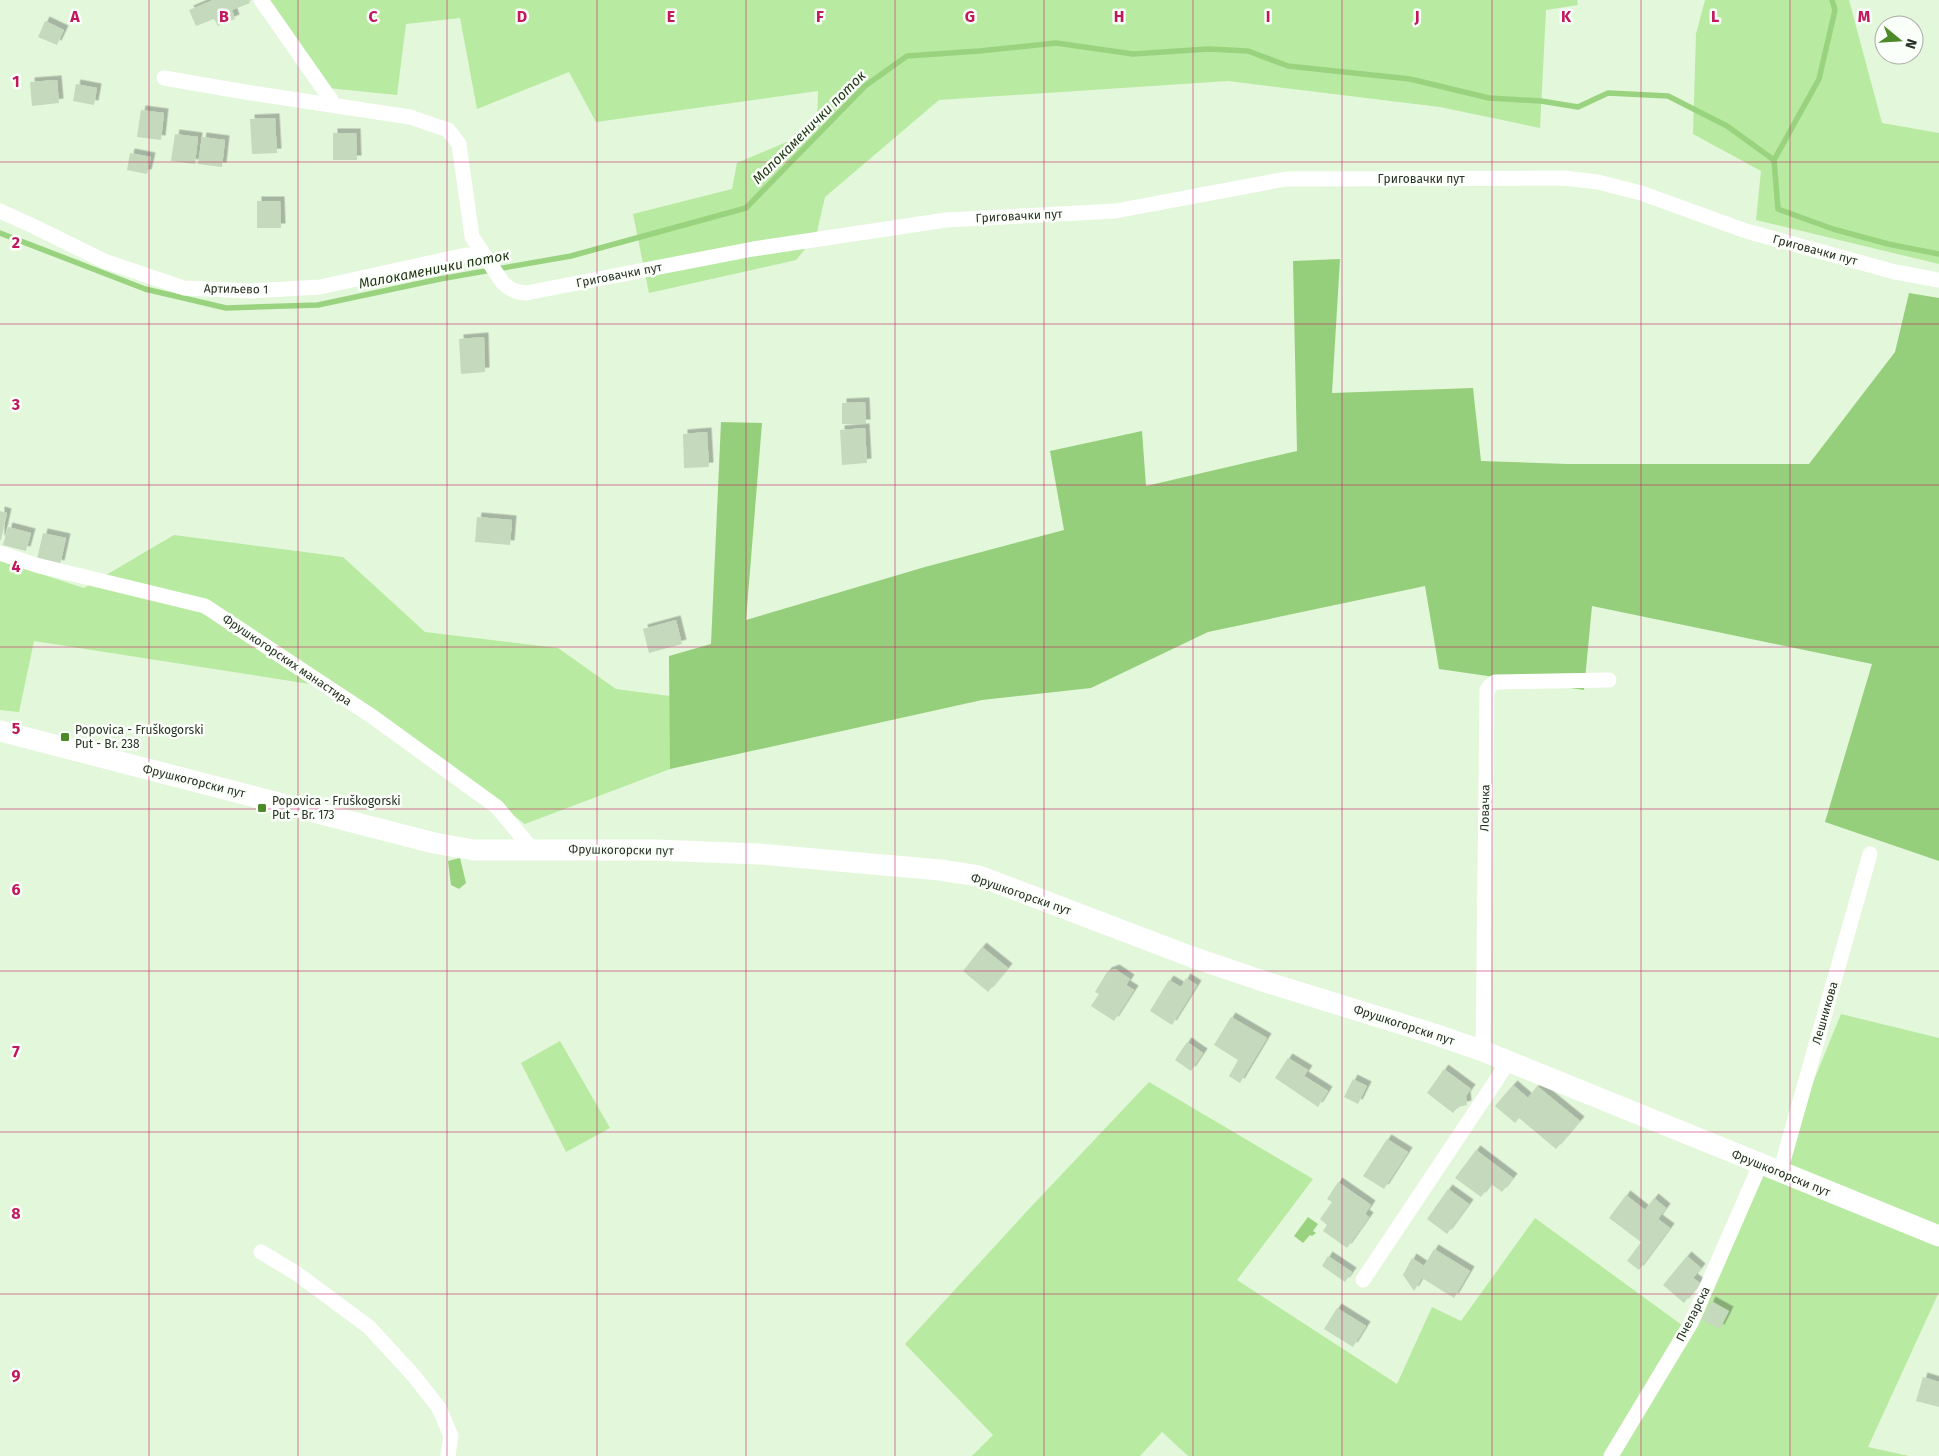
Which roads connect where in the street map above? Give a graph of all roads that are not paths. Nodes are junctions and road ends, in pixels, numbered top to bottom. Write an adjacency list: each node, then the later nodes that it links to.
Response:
1 (261, 0): 3 (street)
2 (164, 78): 3 (street, Григовачки пут)
3 (332, 104): 5 (street, Григовачки пут)
4 (0, 211): 5 (street, Артиљево 1)
5 (484, 256): 6 (street, Григовачки пут)
6 (1939, 280)
7 (0, 553): 10 (street, Фрушкогорских манастира)
8 (1610, 680): 12 (street, Ловачка)
9 (0, 731): 10 (street, Фрушкогорски пут)
10 (532, 849): 12 (street, Фрушкогорски пут)
11 (1870, 854): 15 (street, Лешникова)
12 (1483, 1051): 13 (street, Фрушкогорски пут)
13 (1510, 1061): 14 (street, Фрушкогорски пут); 18 (street)
14 (1760, 1165): 15 (street, Фрушкогорски пут); 20 (street, Пчеларска)
15 (1780, 1172): 16 (street, Фрушкогорски пут)
16 (1939, 1236)
17 (261, 1252): 19 (street)
18 (1363, 1280)
19 (448, 1456)
20 (1611, 1456)

